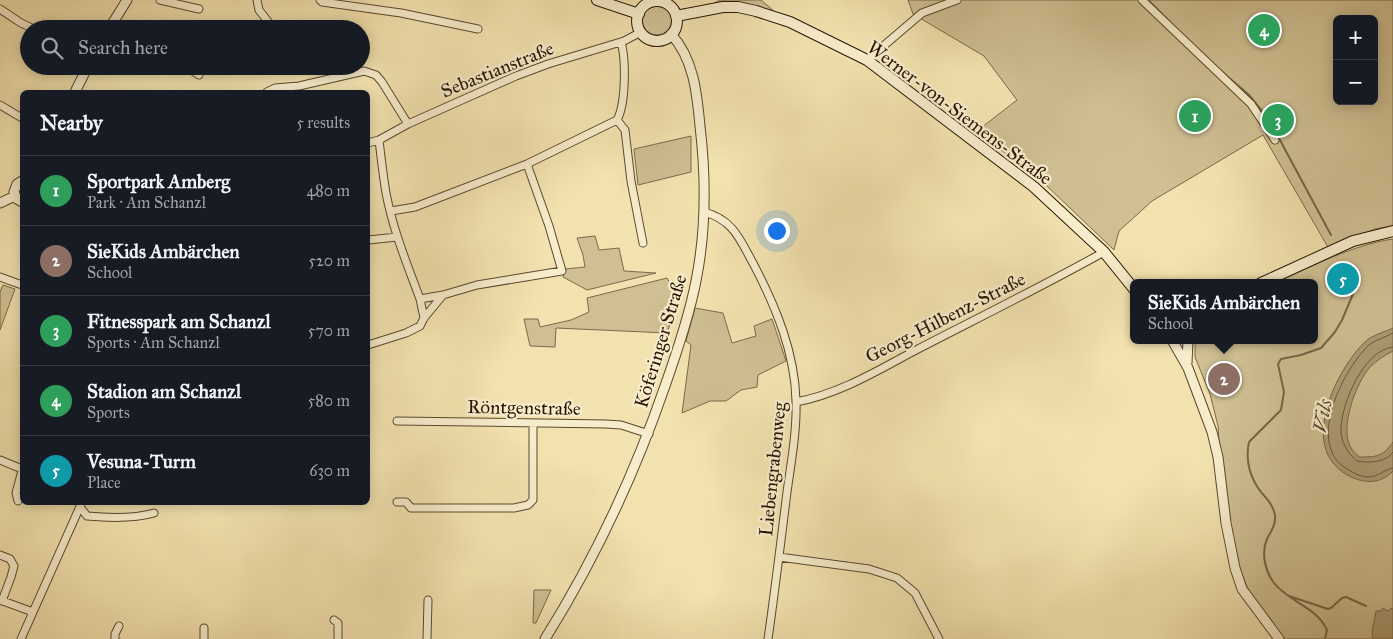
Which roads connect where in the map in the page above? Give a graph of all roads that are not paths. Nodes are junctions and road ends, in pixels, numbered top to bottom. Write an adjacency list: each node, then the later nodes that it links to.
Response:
1 (127, 0): 13 (street)
2 (160, 0): 10 (street)
3 (257, 0): 14 (street)
4 (320, 0): 16 (street)
5 (597, 0): 11 (main road)
6 (957, 0): 20 (street)
7 (1142, 0): 31 (street)
8 (658, 1): 11 (main road); 12 (main road)
9 (0, 9): 15 (street)
10 (199, 10)
11 (639, 14): 17 (main road)
12 (676, 16): 18 (main road); 20 (main road, Werner-von-Siemens-Straße)
13 (115, 20)
14 (267, 20)
15 (20, 22)
16 (478, 29)
17 (641, 32): 18 (main road); 19 (street, Sebastianstraße)
18 (671, 34): 38 (street, Köferinger Straße)
19 (621, 42): 28 (street); 29 (street, Sebastianstraße)
20 (867, 60): 43 (main road, Werner-von-Siemens-Straße)
21 (370, 73): 29 (street)
22 (84, 75): 24 (street)
23 (347, 75): 25 (street)
24 (76, 90)
25 (271, 90)
26 (0, 105): 27 (street)
27 (20, 117)
28 (617, 120): 33 (street); 42 (street)
29 (408, 124): 30 (street, Sebastianstraße)
30 (379, 140): 32 (street, Sebastianstraße); 37 (street)
31 (1275, 140)
32 (370, 142)
33 (527, 164): 37 (street); 48 (street)
34 (20, 182): 35 (street)
35 (19, 199): 36 (street)
36 (0, 203)
37 (391, 211): 40 (street)
38 (704, 212): 55 (street, Liebengrabenweg); 58 (street, Köferinger Straße)
39 (1393, 231): 45 (main road)
40 (398, 236): 41 (street); 49 (street)
41 (370, 240)
42 (643, 244)
43 (1104, 252): 47 (main road, Werner-von-Siemens-Straße); 55 (street, Georg-Hilbenz-Straße)
44 (0, 277): 46 (street)
45 (1270, 279)
46 (20, 284)
47 (1130, 284)
48 (443, 295): 49 (street); 50 (street)
49 (420, 299): 50 (street)
50 (424, 318): 51 (street)
51 (370, 343)
52 (1174, 344): 54 (street)
53 (1187, 344): 54 (street)
54 (1188, 368): 82 (street)
55 (796, 402): 67 (street, Liebengrabenweg)
56 (397, 421): 57 (street, Röntgenstraße)
57 (533, 423): 58 (street, Röntgenstraße); 63 (street)
58 (649, 434): 79 (street, Köferinger Straße)
59 (0, 460): 60 (street)
60 (20, 469)
61 (20, 478): 62 (street)
62 (18, 501)
63 (397, 502)
64 (81, 505): 65 (street); 70 (street)
65 (154, 513)
66 (0, 556): 69 (street)
67 (779, 557): 80 (street, Liebengrabenweg); 81 (street)
68 (428, 600): 78 (street)
69 (1, 601): 70 (street)
70 (33, 612): 74 (street)
71 (334, 620): 77 (street)
72 (119, 626): 75 (street)
73 (204, 628): 76 (street)
74 (21, 639)
75 (115, 639)
76 (204, 639)
77 (338, 639)
78 (427, 639)
79 (545, 639)
80 (768, 639)
81 (939, 639)
82 (1279, 639)

